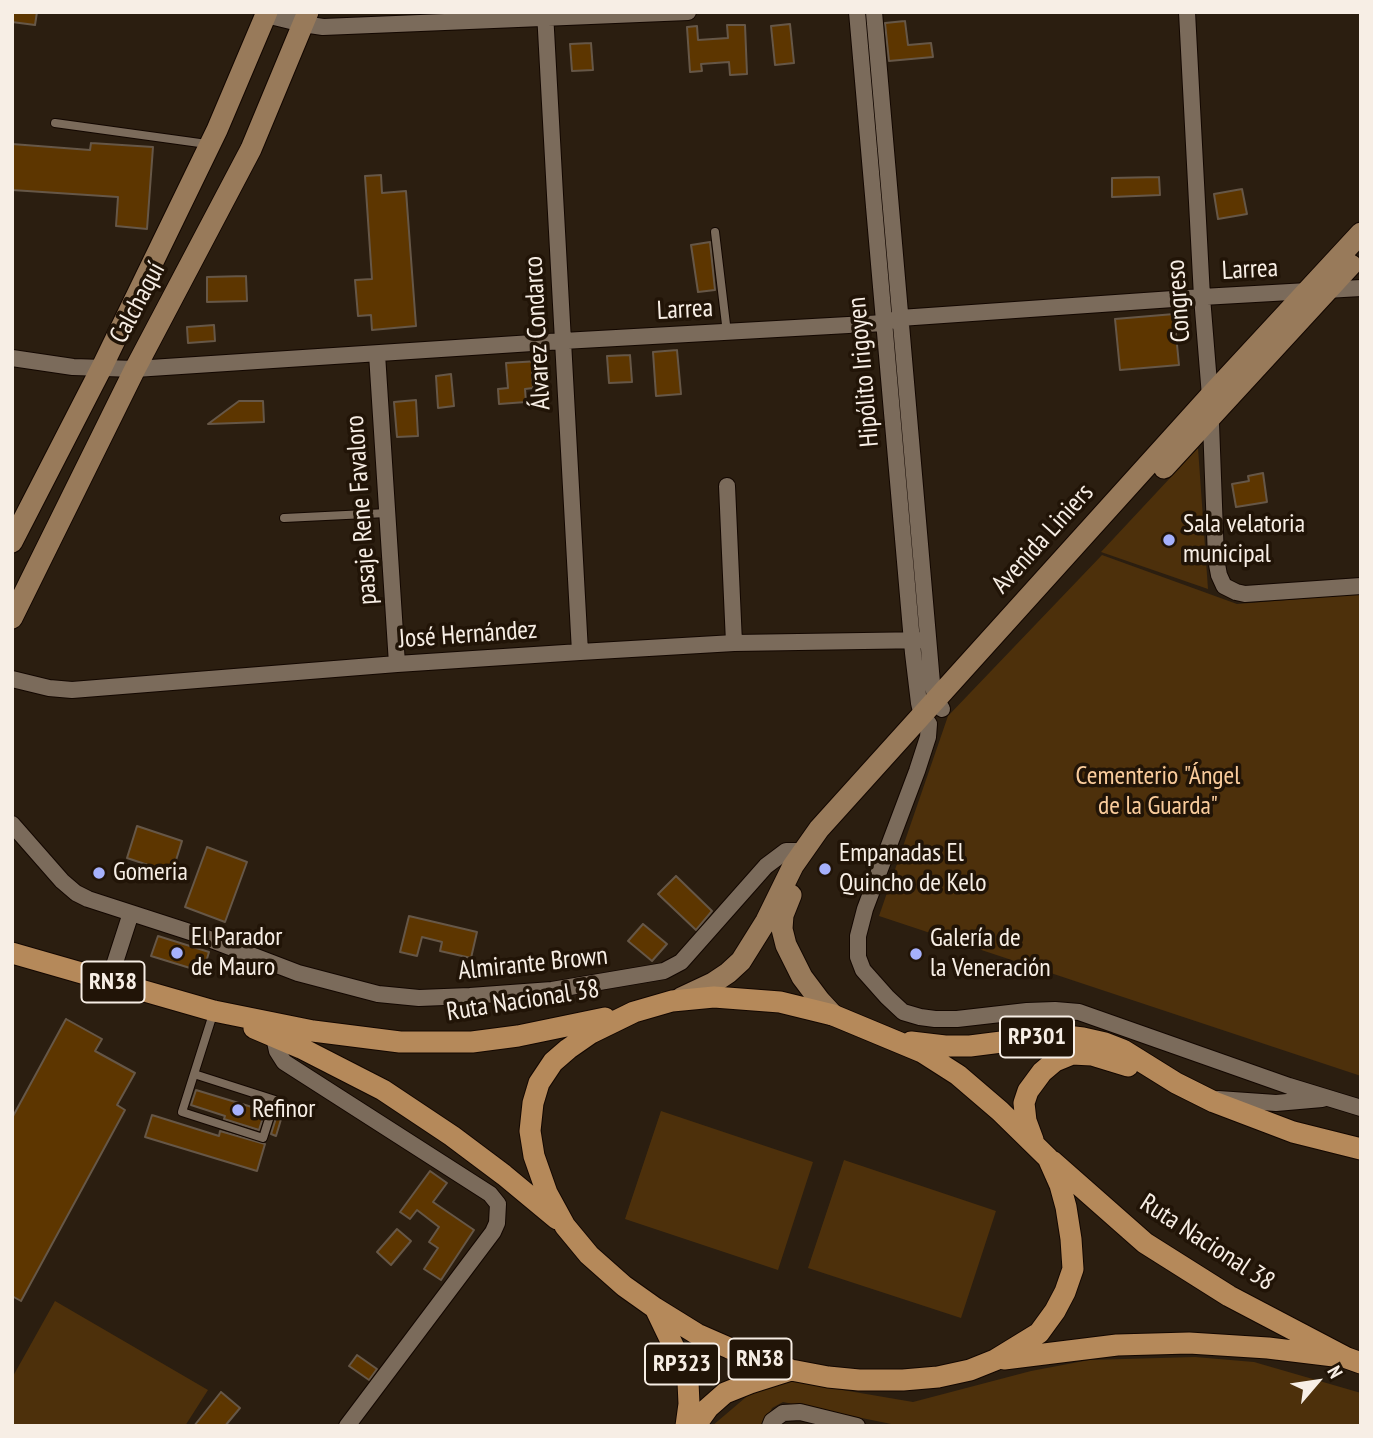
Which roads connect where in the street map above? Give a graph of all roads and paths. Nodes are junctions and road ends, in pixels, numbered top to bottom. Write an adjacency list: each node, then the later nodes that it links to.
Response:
1 (688, 12): 6 (street)
2 (857, 12): 16 (street, Hipólito Irigoyen)
3 (874, 12): 16 (street, Hipólito Irigoyen)
4 (1187, 12): 15 (street, Congreso)
5 (266, 13): 7 (street); 9 (main road, Calchaquí)
6 (546, 15): 7 (street); 18 (street, Álvarez Condarco)
7 (306, 18): 22 (main road, Calchaquí)
8 (55, 124): 9 (lane)
9 (210, 144): 21 (main road, Calchaquí)
10 (715, 232): 17 (lane)
11 (1361, 233): 14 (main road, Avenida Liniers)
12 (1361, 255): 14 (main road, Avenida Liniers)
13 (1361, 288): 14 (street, Larrea)
14 (1318, 291): 15 (street, Larrea); 23 (main road, Avenida Liniers); 24 (main road, Avenida Liniers)
15 (1202, 297): 16 (street, Larrea); 23 (street, Congreso)
16 (892, 321): 17 (street, Larrea); 31 (street, Hipólito Irigoyen)
17 (727, 332): 18 (street, Larrea)
18 (563, 341): 19 (street, Larrea); 33 (street, Álvarez Condarco)
19 (377, 354): 22 (street, Larrea); 26 (street, pasaje Rene Favaloro)
20 (12, 358): 21 (street, Larrea)
21 (102, 367): 22 (street, Larrea); 28 (main road, Calchaquí)
22 (135, 369): 30 (main road, Calchaquí)
23 (1210, 396): 24 (street, Congreso); 36 (main road, Avenida Liniers)
24 (1211, 417): 29 (street, Congreso); 36 (main road, Avenida Liniers)
25 (727, 486): 32 (street)
26 (387, 513): 27 (lane); 34 (street, pasaje Rene Favaloro)
27 (284, 518)
28 (12, 542)
29 (1361, 586)
30 (12, 618)
31 (920, 640): 32 (street, José Hernández); 36 (street, Hipólito Irigoyen)
32 (734, 643): 33 (street, José Hernández)
33 (580, 652): 34 (street, José Hernández)
34 (397, 664): 35 (street, José Hernández)
35 (12, 679)
36 (932, 712): 38 (main road, Avenida Liniers); 39 (main road, Avenida Liniers); 52 (street)
37 (12, 824): 40 (street, Almirante Brown)
38 (803, 851): 39 (main road, Avenida Liniers); 40 (street, Almirante Brown)
39 (785, 894): 43 (main road); 46 (main road)
40 (131, 913): 42 (street)
41 (12, 953): 42 (main road, Ruta Nacional 38 / RN38)
42 (109, 981): 44 (main road, Ruta Nacional 38 / RN38)
43 (672, 1001): 45 (main road, RN38); 46 (main road, RN38)
44 (214, 1011): 45 (main road, Ruta Nacional 38 / RN38); 47 (main road, Ruta Nacional 38 / RN38); 49 (lane)
45 (634, 1012): 56 (main road, RN38)
46 (833, 1015): 48 (main road, RN38)
47 (274, 1037): 56 (main road, Ruta Nacional 38 / RN38); 61 (street)
48 (889, 1037): 50 (main road, RP301); 55 (main road, RN38)
49 (194, 1074): 49 (lane)
50 (1176, 1083): 51 (main road, RP301); 55 (main road, RP301)
51 (1207, 1099): 52 (street); 54 (main road, RP301)
52 (1328, 1099): 53 (street)
53 (1361, 1108)
54 (1361, 1149)
55 (1041, 1151): 58 (main road, RN38); 59 (main road, Ruta Nacional 38 / RN38)
56 (565, 1226): 57 (main road, RN38)
57 (654, 1308): 60 (main road, RN38); 62 (main road, RP323)
58 (995, 1360): 59 (main road, Ruta Nacional 38 / RN38); 60 (main road, RN38)
59 (1354, 1360)
60 (791, 1370): 63 (main road, RP323)
61 (347, 1426)
62 (686, 1426)
63 (695, 1426)
64 (770, 1426): 65 (street)
65 (857, 1426)

